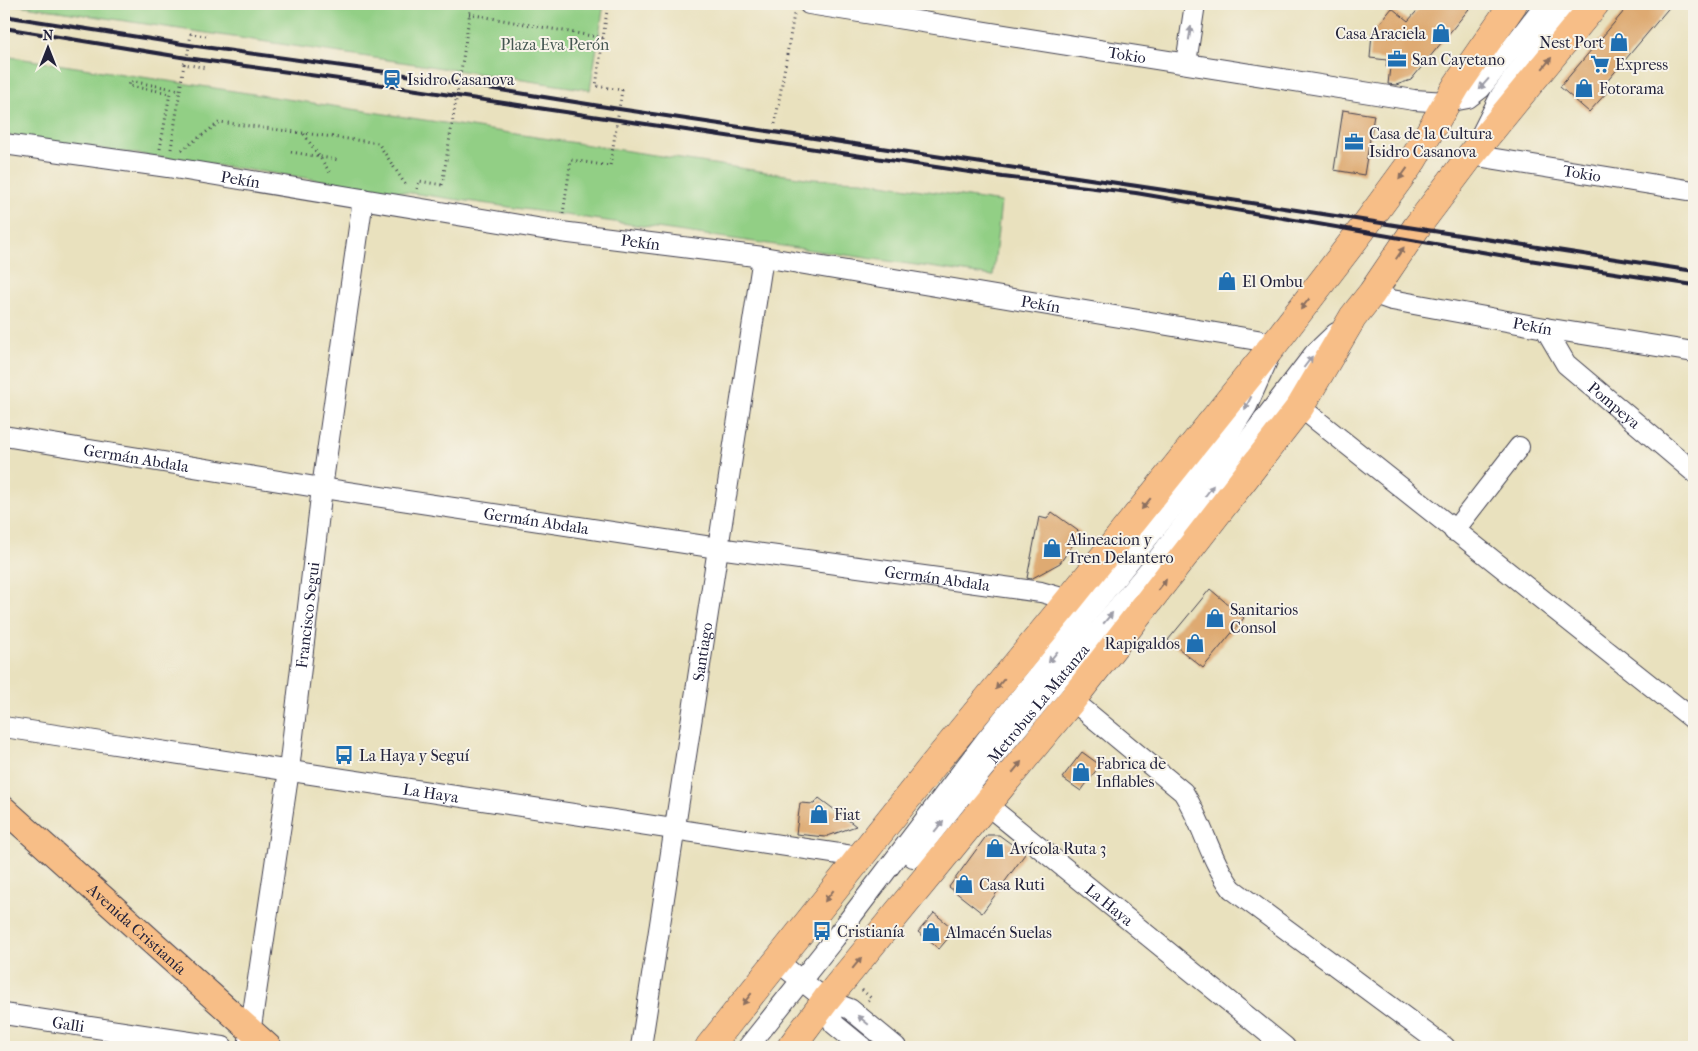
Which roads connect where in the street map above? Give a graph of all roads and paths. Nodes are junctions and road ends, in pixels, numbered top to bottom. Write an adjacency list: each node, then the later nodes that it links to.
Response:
1 (471, 4): 9 (path)
2 (608, 4): 11 (path)
3 (1195, 4): 12 (street, one-way to 3)
4 (1514, 4): 16 (highway)
5 (1546, 4): 16 (street, one-way to 16)
6 (1567, 4): 21 (street)
7 (1595, 4): 21 (highway, one-way to 7)
8 (802, 8): 12 (street, Tokio); 17 (path)
9 (469, 14): 11 (path); 25 (path, bridge)
10 (206, 36): 13 (path)
11 (603, 38): 29 (path)
12 (1186, 63): 16 (street, Tokio)
13 (184, 64): 14 (path); 15 (path)
14 (206, 68)
15 (180, 90): 24 (path); 24 (path)
16 (1446, 102): 34 (highway, one-way to 34)
17 (775, 124)
18 (303, 134): 22 (path); 24 (path); 27 (path)
19 (4, 144): 24 (street, Pekín)
20 (291, 152): 22 (path)
21 (1471, 154): 26 (street, Tokio); 31 (highway, one-way to 21)
22 (319, 156): 23 (path); 28 (path)
23 (339, 160)
24 (165, 164): 28 (street, Pekín)
25 (419, 181)
26 (1694, 191)
27 (410, 192)
28 (354, 198): 29 (street, Pekín); 40 (street, Francisco Segui)
29 (561, 232): 30 (street, Pekín)
30 (763, 257): 34 (street, Pekín); 42 (street, Santiago)
31 (1372, 293): 32 (highway); 33 (street, Pekín)
32 (1353, 317): 36 (highway); 49 (street, Metrobus La Matanza, one-way to 32)
33 (1545, 328): 35 (street, Pekín); 39 (street, Pompeya)
34 (1275, 343): 43 (highway, one-way to 43); 49 (street, Metrobus La Matanza, one-way to 49)
35 (1694, 352)
36 (1300, 407): 41 (street); 44 (highway, one-way to 36)
37 (4, 436): 40 (street, Germán Abdala)
38 (1518, 447): 41 (street)
39 (1694, 472)
40 (322, 488): 42 (street, Germán Abdala); 48 (street, Francisco Segui)
41 (1454, 531): 45 (street)
42 (718, 548): 43 (street, Germán Abdala); 51 (street, Santiago)
43 (1069, 600): 47 (highway, one-way to 47)
44 (1072, 700): 49 (highway, one-way to 44); 67 (street)
45 (1694, 720)
46 (4, 727): 48 (street, La Haya)
47 (934, 763): 49 (street, La Haya); 52 (highway)
48 (289, 770): 51 (street, La Haya); 56 (street, Francisco Segui)
49 (970, 791): 54 (highway, one-way to 49); 54 (street, Metrobus La Matanza, one-way to 54); 66 (street, La Haya)
50 (4, 809): 56 (main road, Avenida Cristianía)
51 (675, 831): 52 (street, La Haya); 59 (street, Santiago)
52 (859, 857): 53 (highway, one-way to 53)
53 (777, 961): 54 (street); 60 (highway, one-way to 60)
54 (813, 989): 61 (street, Metrobus La Matanza); 62 (street, Metrobus La Matanza); 63 (highway); 64 (street); 65 (street, one-way to 54)
55 (4, 1014): 57 (street, Galli)
56 (249, 1039): 58 (main road, Avenida Cristianía)
57 (223, 1047)
58 (269, 1047)
59 (641, 1047)
60 (709, 1047)
61 (748, 1047)
62 (764, 1047)
63 (791, 1047)
64 (862, 1047)
65 (896, 1047)
66 (1284, 1047)
67 (1445, 1047)

